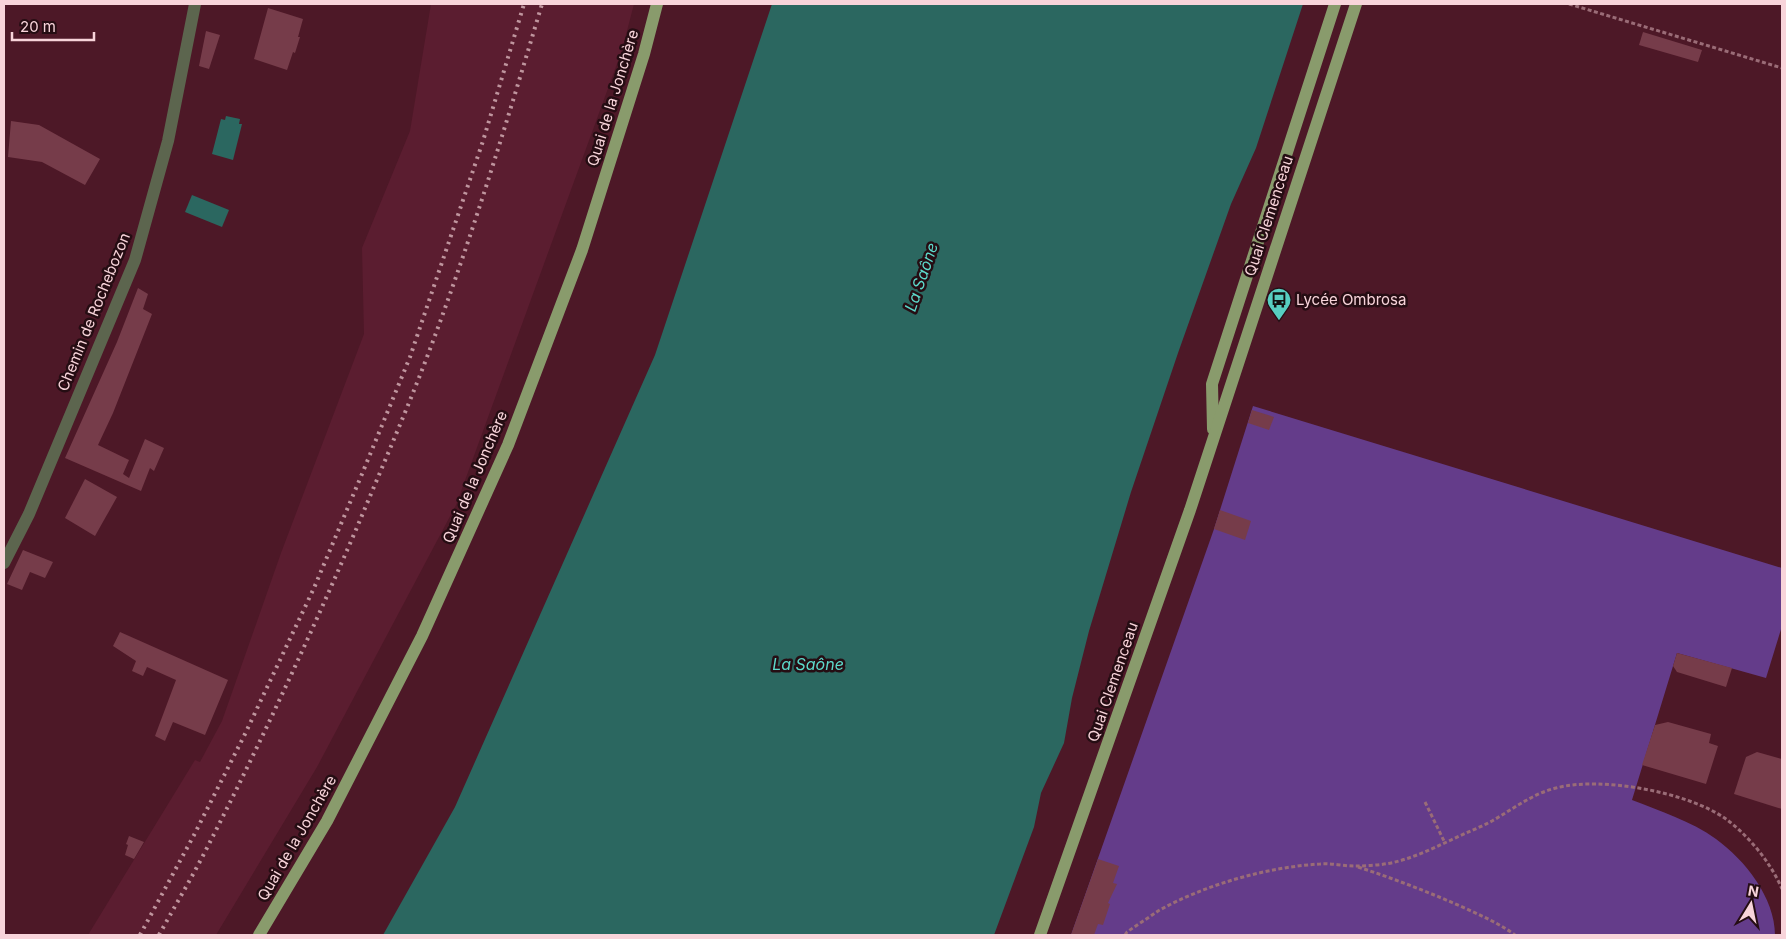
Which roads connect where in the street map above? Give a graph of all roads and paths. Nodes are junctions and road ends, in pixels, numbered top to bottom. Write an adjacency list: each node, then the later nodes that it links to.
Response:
1 (195, 4): 8 (street, Chemin de Rochebozon)
2 (657, 4): 13 (main road, Quai de la Jonchère)
3 (1335, 4): 7 (main road, Quai Clemenceau)
4 (1356, 4): 7 (main road, Quai Clemenceau)
5 (1569, 4): 6 (path)
6 (1782, 68)
7 (1213, 439): 14 (main road, Quai Clemenceau)
8 (4, 564)
9 (1425, 802): 10 (path)
10 (1445, 843): 11 (path); 12 (path)
11 (1354, 866): 15 (path); 16 (path)
12 (1782, 889)
13 (259, 935)
14 (1040, 935)
15 (1125, 935)
16 (1515, 935)

